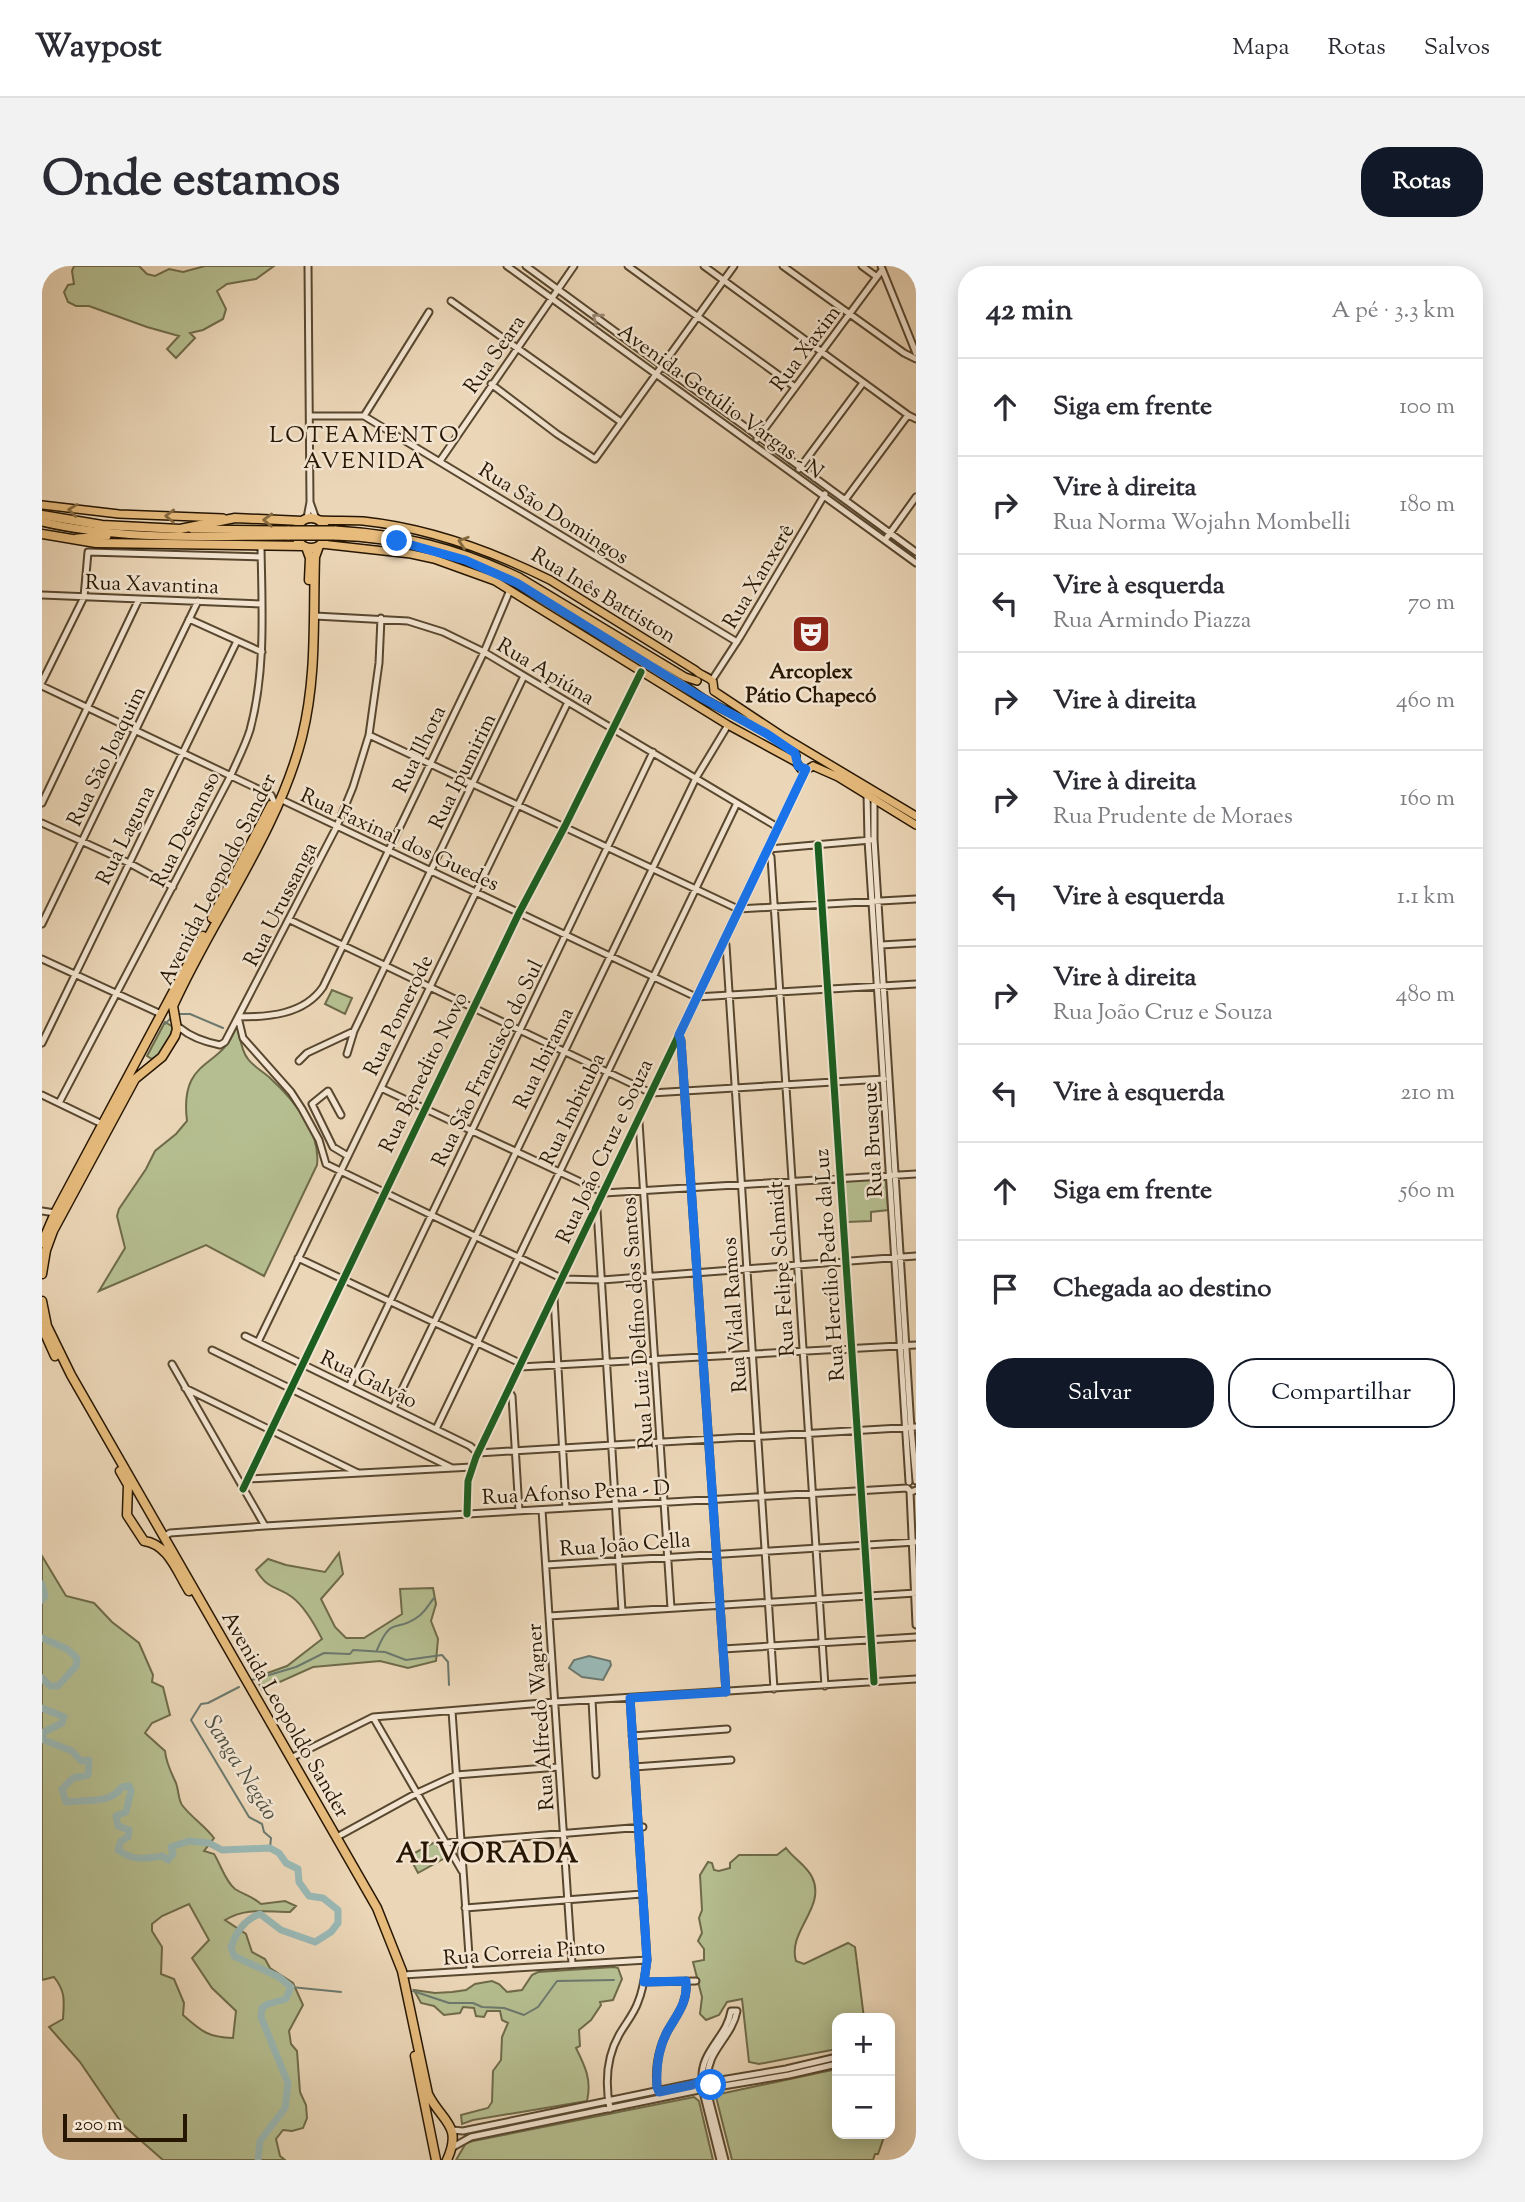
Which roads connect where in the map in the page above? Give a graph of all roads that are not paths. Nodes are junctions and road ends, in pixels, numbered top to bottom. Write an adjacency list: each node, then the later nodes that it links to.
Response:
1 (308, 266): 29 (street)
2 (507, 266): 14 (street, Avenida Getúlio Vargas - N)
3 (526, 266): 13 (street, Avenida Getúlio Vargas - N)
4 (575, 266): 13 (street, Rua Seara)
5 (628, 266): 18 (street)
6 (704, 266): 12 (street)
7 (734, 266): 12 (street)
8 (783, 266): 17 (street)
9 (862, 266): 11 (street)
10 (881, 268): 11 (street, Rua Xaxim); 21 (street)
11 (877, 277): 17 (street, Rua Xaxim)
12 (723, 280): 18 (street); 20 (street)
13 (558, 289): 14 (street, Rua Seara); 23 (street, Avenida Getúlio Vargas - N, one-way to 13)
14 (552, 298): 19 (street, Rua Seara); 24 (street, Avenida Getúlio Vargas - N)
15 (451, 301): 19 (street)
16 (429, 312): 30 (street)
17 (849, 315): 20 (street, Rua Xaxim); 22 (street)
18 (697, 317): 23 (street); 27 (street)
19 (517, 346): 26 (street, Rua Seara); 32 (street)
20 (822, 352): 25 (street); 27 (street, Rua Xaxim)
21 (916, 353)
22 (916, 359)
23 (662, 366): 24 (street); 33 (street, Avenida Getúlio Vargas - N)
24 (656, 374): 32 (street); 34 (street, Avenida Getúlio Vargas - N)
25 (863, 383): 28 (street); 36 (street)
26 (491, 384): 32 (street); 35 (street, Rua Seara)
27 (795, 387): 33 (street, Rua Xaxim)
28 (908, 415): 31 (street); 41 (street)
29 (310, 416): 30 (street); 45 (street)
30 (363, 416): 35 (street, Rua São Domingos)
31 (916, 419)
32 (621, 422)
33 (759, 437): 34 (street, Rua Xaxim); 36 (street, Avenida Getúlio Vargas - N)
34 (753, 444): 37 (street, Avenida Getúlio Vargas - N)
35 (440, 461): 78 (street, Rua São Domingos)
36 (801, 467): 37 (street); 38 (street, Avenida Getúlio Vargas - N)
37 (796, 475): 39 (street, Avenida Getúlio Vargas - N)
38 (830, 488): 39 (street, Rua Xanxerê); 41 (street, Avenida Getúlio Vargas - N)
39 (824, 495): 47 (street, Avenida Getúlio Vargas - N); 78 (street, Rua Xanxerê)
40 (916, 497): 52 (street)
41 (845, 500): 48 (street, Avenida Getúlio Vargas - N)
42 (42, 505): 44 (main road, one-way to 42)
43 (42, 516): 49 (highway)
44 (235, 518): 45 (highway, one-way to 44); 49 (highway)
45 (311, 520): 57 (highway); 60 (highway); 66 (main road, Rua Inês Battiston, one-way to 45)
46 (42, 522): 54 (main road)
47 (863, 524): 48 (street); 56 (street, Avenida Getúlio Vargas - N)
48 (880, 525): 52 (street, Avenida Getúlio Vargas - N)
49 (180, 529): 50 (main road)
50 (289, 533): 51 (main road, bridge); 54 (main road)
51 (335, 533): 65 (main road); 73 (main road)
52 (890, 533): 56 (street); 61 (street, Avenida Getúlio Vargas - N)
53 (42, 534): 55 (highway)
54 (143, 536): 55 (main road)
55 (75, 539): 58 (highway)
56 (885, 540): 63 (street, Avenida Getúlio Vargas - N)
57 (320, 545): 60 (highway); 67 (main road); 74 (highway, Avenida Leopoldo Sander)
58 (261, 547): 59 (highway); 62 (street, Rua Descanso)
59 (282, 547): 60 (highway); 64 (highway)
60 (304, 547): 64 (highway, Avenida Leopoldo Sander)
61 (916, 552)
62 (261, 557): 69 (street); 72 (street, Rua Descanso)
63 (916, 563)
64 (309, 567): 106 (highway, Avenida Leopoldo Sander)
65 (503, 569): 66 (main road); 83 (main road)
66 (538, 574): 83 (main road, Rua Inês Battiston)
67 (511, 590): 73 (main road); 80 (street, Rua Ilhota); 81 (main road)
68 (42, 595): 69 (street, Rua Xavantina)
69 (84, 597): 70 (street, Rua Xavantina); 85 (street)
70 (139, 599): 71 (street, Rua Xavantina); 90 (street)
71 (198, 601): 72 (street, Rua Xavantina); 76 (street, Rua São Joaquim)
72 (262, 604): 79 (street, Rua Descanso)
73 (559, 608): 87 (main road)
74 (315, 616): 75 (street, Rua Apiúna); 106 (highway, Avenida Leopoldo Sander)
75 (381, 618): 80 (street, Rua Apiúna); 94 (street, Rua Urussanga)
76 (189, 619): 77 (street); 93 (street, Rua São Joaquim)
77 (237, 641): 79 (street); 96 (street, Rua Laguna)
78 (737, 642): 84 (street, Rua Xanxerê)
79 (262, 652): 102 (street, Rua Descanso)
80 (484, 652): 82 (street, Rua Apiúna); 100 (street, Rua Ilhota)
81 (641, 672): 91 (main road); 92 (street, Rua Benedito Novo)
82 (524, 676): 89 (street, Rua Apiúna); 104 (street, Rua Ipumirim)
83 (700, 679): 84 (main road); 87 (main road)
84 (712, 680): 86 (main road)
85 (42, 684): 90 (street, Rua Faxinal dos Guedes)
86 (714, 691): 88 (main road); 95 (main road)
87 (695, 692): 88 (main road)
88 (705, 698): 99 (main road)
89 (568, 702): 92 (street, Rua Apiúna); 109 (street, Rua Pomerode)
90 (87, 707): 93 (street, Rua Faxinal dos Guedes); 107 (street)
91 (728, 724): 99 (main road); 103 (street, Rua Ibirama)
92 (612, 729): 97 (street, Rua Apiúna); 113 (street, Rua Benedito Novo)
93 (136, 730): 96 (street, Rua Faxinal dos Guedes); 116 (street, Rua São Joaquim)
94 (369, 735): 100 (street); 112 (street, Rua Urussanga)
95 (805, 750): 98 (main road); 99 (main road)
96 (183, 752): 102 (street, Rua Faxinal dos Guedes); 121 (street, Rua Laguna)
97 (653, 752): 103 (street, Rua Apiúna); 118 (street, Rua São Francisco do Sul)
98 (814, 755): 101 (main road); 105 (main road)
99 (796, 759): 101 (main road)
100 (430, 763): 104 (street); 119 (street, Rua Ilhota)
101 (809, 768): 105 (main road); 114 (street, Rua João Cruz e Souza)
102 (231, 775): 106 (street, Rua Faxinal dos Guedes); 124 (street, Rua Descanso)
103 (695, 778): 108 (street, Rua Apiúna); 122 (street, Rua Ibirama)
104 (473, 783): 109 (street); 123 (street, Rua Ipumirim)
105 (872, 794): 110 (main road); 115 (street, Rua Brusque)
106 (278, 802): 112 (street, Rua Faxinal dos Guedes); 154 (highway, Avenida Leopoldo Sander); 156 (highway, Avenida Leopoldo Sander)
107 (42, 803)
108 (737, 803): 114 (street, Rua Apiúna); 125 (street, Rua Imbituba)
109 (517, 804): 113 (street); 126 (street, Rua Pomerode)
110 (915, 820)
111 (42, 823): 116 (street)
112 (337, 826): 119 (street, Rua Faxinal dos Guedes); 133 (street, Rua Urussanga)
113 (565, 826): 118 (street); 132 (street, Rua Benedito Novo)
114 (779, 828): 120 (street, Rua João Cruz e Souza)
115 (871, 840): 117 (street); 128 (street, Rua Brusque)
116 (82, 842): 121 (street); 134 (street, Rua São Joaquim)
117 (818, 845): 120 (street); 129 (street, Rua Hercílio Pedro da Luz)
118 (608, 847): 122 (street); 135 (street, Rua São Francisco do Sul)
119 (388, 850): 123 (street, Rua Faxinal dos Guedes); 138 (street, Rua Ilhota)
120 (769, 850): 130 (street, Rua Felipe Schmidt); 131 (street, Rua João Cruz e Souza)
121 (129, 863): 124 (street); 143 (street, Rua Laguna)
122 (652, 868): 125 (street); 140 (street, Rua Ibirama)
123 (431, 871): 126 (street, Rua Faxinal dos Guedes); 142 (street, Rua Ipumirim)
124 (173, 887): 150 (street, Rua Descanso)
125 (696, 889): 131 (street); 144 (street, Rua Imbituba)
126 (475, 892): 132 (street, Rua Faxinal dos Guedes); 146 (street, Rua Pomerode)
127 (916, 899): 128 (street)
128 (875, 901): 129 (street); 139 (street, Rua Brusque)
129 (822, 904): 130 (street); 148 (street, Rua Hercílio Pedro da Luz)
130 (774, 907): 131 (street); 149 (street, Rua Felipe Schmidt)
131 (738, 909): 136 (street, Rua João Cruz e Souza)
132 (519, 913): 135 (street, Rua Faxinal dos Guedes); 153 (street, Rua Benedito Novo)
133 (290, 920): 138 (street); 155 (street, Rua Urussanga)
134 (42, 924)
135 (565, 935): 140 (street, Rua Faxinal dos Guedes); 157 (street, Rua São Francisco do Sul)
136 (723, 941): 151 (street, Rua Vidal Ramos); 152 (street, Rua João Cruz e Souza)
137 (916, 943): 139 (street)
138 (343, 945): 142 (street); 155 (street, Rua Ilhota)
139 (878, 945): 147 (street, Rua Brusque)
140 (610, 956): 144 (street, Rua Faxinal dos Guedes); 162 (street, Rua Ibirama)
141 (42, 959): 143 (street)
142 (386, 966): 146 (street); 158 (street, Rua Ipumirim)
143 (75, 975): 150 (street); 160 (street, Rua Laguna)
144 (653, 977): 152 (street, Rua Faxinal dos Guedes); 166 (street, Rua Imbituba)
145 (916, 984): 147 (street)
146 (429, 986): 153 (street); 170 (street, Rua Pomerode)
147 (881, 986): 148 (street); 167 (street, Rua Brusque)
148 (828, 989): 149 (street); 168 (street, Rua Hercílio Pedro da Luz)
149 (779, 992): 151 (street); 169 (street, Rua Felipe Schmidt)
150 (117, 994): 154 (street); 175 (street, Rua Descanso)
151 (730, 995): 152 (street); 171 (street, Rua Vidal Ramos)
152 (696, 997): 159 (street, Rua João Cruz e Souza)
153 (473, 1008): 157 (street); 176 (street, Rua Benedito Novo)
154 (161, 1014): 156 (highway); 161 (highway, Avenida Leopoldo Sander)
155 (238, 1017): 156 (street, Rua Urussanga); 183 (street)
156 (177, 1026): 164 (highway, Avenida Leopoldo Sander)
157 (520, 1030): 162 (street); 180 (street, Rua São Francisco do Sul)
158 (354, 1031): 163 (street, Rua Ipumirim); 165 (street)
159 (679, 1035): 172 (street); 173 (street, Rua João Cruz e Souza)
160 (42, 1043)
161 (143, 1050): 164 (highway); 179 (highway, Avenida Leopoldo Sander)
162 (564, 1051): 166 (street); 181 (street, Rua Ibirama)
163 (347, 1054)
164 (159, 1060): 209 (highway, Avenida Leopoldo Sander)
165 (299, 1061)
166 (608, 1072): 173 (street); 184 (street, Rua Imbituba)
167 (887, 1079): 168 (street); 186 (street, Rua Brusque)
168 (834, 1082): 169 (street); 187 (street, Rua Hercílio Pedro da Luz)
169 (785, 1085): 171 (street); 188 (street, Rua Felipe Schmidt)
170 (381, 1088): 176 (street); 182 (street, Rua Pomerode)
171 (736, 1088): 172 (street); 189 (street, Rua Vidal Ramos)
172 (685, 1091): 173 (street); 190 (street)
173 (651, 1093): 178 (street, Rua João Cruz e Souza)
174 (42, 1095): 175 (street)
175 (59, 1103): 179 (street)
176 (425, 1109): 180 (street); 193 (street, Rua Benedito Novo)
177 (341, 1115): 182 (street)
178 (639, 1119): 191 (street, Rua Luiz Delfino dos Santos); 192 (street, Rua João Cruz e Souza)
179 (102, 1124): 196 (highway, Avenida Leopoldo Sander)
180 (472, 1130): 181 (street); 197 (street, Rua São Francisco do Sul)
181 (516, 1151): 184 (street); 198 (street, Rua Ibirama)
182 (348, 1156): 183 (street, Rua Pomerode)
183 (340, 1171): 193 (street); 202 (street, Rua Pomerode)
184 (559, 1172): 192 (street); 203 (street, Rua Imbituba)
185 (916, 1174): 186 (street)
186 (893, 1175): 187 (street); 201 (street, Rua Brusque); 204 (street, Rua Brusque)
187 (840, 1178): 188 (street); 205 (street, Rua Hercílio Pedro da Luz)
188 (792, 1181): 189 (street); 206 (street, Rua Felipe Schmidt)
189 (742, 1184): 190 (street); 207 (street, Rua Vidal Ramos)
190 (691, 1187): 191 (street); 208 (street)
191 (644, 1190): 192 (street); 210 (street, Rua Luiz Delfino dos Santos)
192 (604, 1192): 194 (street, Rua João Cruz e Souza)
193 (385, 1193): 197 (street); 211 (street, Rua Benedito Novo)
194 (597, 1207): 212 (street, Rua João Cruz e Souza); 213 (street)
195 (42, 1210): 196 (street)
196 (55, 1213): 199 (highway, Avenida Leopoldo Sander)
197 (431, 1215): 198 (street); 216 (street, Rua São Francisco do Sul)
198 (475, 1236): 203 (street); 217 (street, Rua Ibirama)
199 (42, 1243)
200 (916, 1256): 201 (street)
201 (902, 1257): 204 (street); 222 (street, Rua Brusque)
202 (299, 1258): 211 (street); 220 (street, Rua Pomerode)
203 (518, 1258): 212 (street); 221 (street, Rua Imbituba)
204 (894, 1258): 205 (street); 222 (street, Rua Brusque)
205 (846, 1261): 206 (street); 224 (street, Rua Hercílio Pedro da Luz)
206 (797, 1265): 207 (street); 226 (street, Rua Felipe Schmidt)
207 (748, 1269): 208 (street); 227 (street, Rua Vidal Ramos)
208 (698, 1273): 210 (street); 228 (street)
209 (42, 1274)
210 (649, 1276): 213 (street); 229 (street, Rua Luiz Delfino dos Santos)
211 (343, 1279): 216 (street); 232 (street, Rua Benedito Novo)
212 (563, 1279): 213 (street); 214 (street, Rua João Cruz e Souza)
213 (601, 1280): 230 (street)
214 (554, 1297): 233 (street); 234 (street, Rua João Cruz e Souza)
215 (42, 1301): 261 (highway, Avenida Leopoldo Sander)
216 (390, 1301): 217 (street); 235 (street, Rua São Francisco do Sul)
217 (434, 1322): 221 (street); 239 (street, Rua Ibirama)
218 (42, 1327): 267 (highway, Avenida Leopoldo Sander)
219 (245, 1336): 220 (street, Rua Galvão)
220 (258, 1342): 232 (street, Rua Galvão)
221 (477, 1343): 234 (street); 241 (street, Rua Imbituba)
222 (903, 1345): 223 (street); 224 (street); 240 (street, Rua Brusque)
223 (916, 1345)
224 (852, 1347): 226 (street); 243 (street, Rua Hercílio Pedro da Luz)
225 (212, 1350): 237 (street)
226 (802, 1350): 227 (street); 244 (street, Rua Felipe Schmidt)
227 (752, 1353): 228 (street); 245 (street, Rua Vidal Ramos)
228 (703, 1356): 229 (street); 246 (street)
229 (655, 1359): 230 (street); 247 (street, Rua Luiz Delfino dos Santos)
230 (607, 1362): 233 (street); 248 (street)
231 (172, 1364): 236 (street)
232 (303, 1364): 235 (street, Rua Galvão); 237 (street, Rua Benedito Novo)
233 (558, 1364): 234 (street); 249 (street)
234 (521, 1365): 238 (street, Rua João Cruz e Souza)
235 (349, 1387): 239 (street, Rua Galvão)
236 (185, 1388): 242 (street); 257 (street)
237 (291, 1389): 242 (street, Rua Benedito Novo); 253 (street)
238 (509, 1391): 250 (street); 251 (street, Rua João Cruz e Souza)
239 (393, 1408): 241 (street, Rua Galvão)
240 (911, 1428): 243 (street); 256 (street, Rua Brusque)
241 (436, 1429): 251 (street, Rua Galvão)
242 (271, 1430): 254 (street); 255 (street, Rua Benedito Novo)
243 (857, 1431): 244 (street); 258 (street, Rua Hercílio Pedro da Luz)
244 (808, 1434): 245 (street); 259 (street, Rua Felipe Schmidt)
245 (758, 1437): 246 (street); 260 (street, Rua Vidal Ramos)
246 (709, 1440): 247 (street); 262 (street)
247 (661, 1443): 248 (street); 263 (street, Rua Luiz Delfino dos Santos)
248 (612, 1446): 249 (street); 264 (street)
249 (563, 1449): 250 (street); 265 (street)
250 (515, 1452): 251 (street); 268 (street)
251 (478, 1453): 252 (street, Rua João Cruz e Souza)
252 (472, 1466): 253 (street); 269 (street, Rua João Cruz e Souza)
253 (450, 1467): 254 (street)
254 (360, 1474): 255 (street)
255 (248, 1479): 257 (street, Rua Benedito Novo)
256 (913, 1488): 258 (street, Rua Afonso Pena - D); 273 (street, Rua Brusque)
257 (243, 1489): 270 (street)
258 (861, 1491): 259 (street, Rua Afonso Pena - D); 274 (street, Rua Hercílio Pedro da Luz)
259 (812, 1494): 260 (street, Rua Afonso Pena - D); 275 (street, Rua Felipe Schmidt)
260 (762, 1497): 262 (street, Rua Afonso Pena - D); 276 (street, Rua Vidal Ramos)
261 (143, 1500): 267 (highway); 271 (highway, Avenida Leopoldo Sander)
262 (713, 1500): 263 (street, Rua Afonso Pena - D); 277 (street)
263 (664, 1503): 264 (street, Rua Afonso Pena - D); 278 (street, Rua Luiz Delfino dos Santos)
264 (616, 1505): 265 (street, Rua Afonso Pena - D); 279 (street)
265 (566, 1508): 266 (street, Rua Afonso Pena - D)
266 (542, 1510): 268 (street, Rua Afonso Pena - D); 280 (street, Rua Alfredo Wagner)
267 (126, 1511): 272 (highway, Avenida Leopoldo Sander)
268 (519, 1511): 269 (street, Rua Afonso Pena - D)
269 (467, 1514): 270 (street, Rua Afonso Pena - D)
270 (265, 1526): 271 (street, Rua Afonso Pena - D)
271 (164, 1536): 272 (highway); 307 (highway, Avenida Leopoldo Sander)
272 (153, 1542): 337 (highway, Avenida Leopoldo Sander)
273 (914, 1542): 274 (street, Rua João Cella); 281 (street, Rua Brusque)
274 (865, 1544): 275 (street, Rua João Cella); 282 (street, Rua Hercílio Pedro da Luz)
275 (816, 1548): 276 (street, Rua João Cella); 283 (street, Rua Felipe Schmidt)
276 (765, 1551): 277 (street, Rua João Cella); 284 (street, Rua Vidal Ramos)
277 (716, 1554): 278 (street, Rua João Cella); 285 (street)
278 (668, 1557): 279 (street, Rua João Cella); 286 (street, Rua Luiz Delfino dos Santos)
279 (619, 1560): 280 (street, Rua João Cella); 287 (street)
280 (546, 1565): 288 (street, Rua Alfredo Wagner)
281 (915, 1593): 282 (street); 289 (street, Rua Brusque)
282 (867, 1596): 283 (street); 291 (street, Rua Hercílio Pedro da Luz)
283 (820, 1600): 284 (street); 292 (street, Rua Felipe Schmidt)
284 (768, 1601): 285 (street); 293 (street, Rua Vidal Ramos)
285 (720, 1605): 286 (street); 294 (street)
286 (671, 1608): 287 (street)
287 (622, 1611): 288 (street)
288 (549, 1616): 302 (street, Rua Alfredo Wagner)
289 (916, 1625)
290 (916, 1637): 291 (street)
291 (871, 1639): 292 (street); 296 (street, Rua Hercílio Pedro da Luz)
292 (822, 1643): 293 (street); 297 (street, Rua Felipe Schmidt)
293 (771, 1646): 294 (street); 298 (street, Rua Vidal Ramos)
294 (723, 1649): 299 (street)
295 (916, 1679): 296 (street)
296 (874, 1682): 297 (street)
297 (825, 1686): 298 (street)
298 (774, 1689): 299 (street)
299 (726, 1692): 300 (street)
300 (630, 1698): 301 (street); 306 (street)
301 (592, 1700): 302 (street); 312 (street)
302 (555, 1702): 303 (street); 309 (street, Rua Alfredo Wagner)
303 (452, 1712): 304 (street); 311 (street)
304 (373, 1717): 307 (street); 313 (street)
305 (727, 1729): 306 (street)
306 (632, 1736): 310 (street)
307 (291, 1758): 316 (highway, Avenida Leopoldo Sander)
308 (731, 1760): 310 (street)
309 (559, 1767): 311 (street); 315 (street, Rua Alfredo Wagner)
310 (634, 1767): 314 (street)
311 (456, 1775): 313 (street); 317 (street)
312 (596, 1775)
313 (417, 1793): 316 (street); 318 (street)
314 (641, 1827): 315 (street); 320 (street)
315 (563, 1835): 317 (street); 321 (street, Rua Alfredo Wagner)
316 (337, 1837): 326 (highway, Avenida Leopoldo Sander)
317 (461, 1841): 318 (street); 319 (street)
318 (446, 1843): 319 (street)
319 (463, 1873): 322 (street)
320 (642, 1894): 321 (street); 323 (street)
321 (568, 1899): 322 (street); 324 (street, Rua Alfredo Wagner)
322 (465, 1908): 325 (street)
323 (647, 1960): 324 (street, Rua Correia Pinto); 329 (street)
324 (572, 1964): 325 (street, Rua Correia Pinto)
325 (470, 1970): 326 (street, Rua Correia Pinto)
326 (403, 1975): 336 (highway, Avenida Leopoldo Sander)
327 (696, 1980): 328 (street)
328 (686, 1981): 329 (street); 334 (street)
329 (644, 1982): 335 (street)
330 (734, 2011): 333 (street)
331 (832, 2058): 333 (street)
332 (832, 2065): 333 (street)
333 (705, 2086): 334 (street); 335 (street); 342 (street)
334 (659, 2092): 335 (street)
335 (609, 2105): 336 (street); 338 (street)
336 (450, 2127): 337 (highway); 338 (highway)
337 (428, 2129): 339 (highway, Avenida Leopoldo Sander)
338 (453, 2147): 339 (highway); 341 (highway)
339 (433, 2148): 340 (highway, Avenida Leopoldo Sander)
340 (436, 2160)
341 (447, 2160)
342 (722, 2160)

